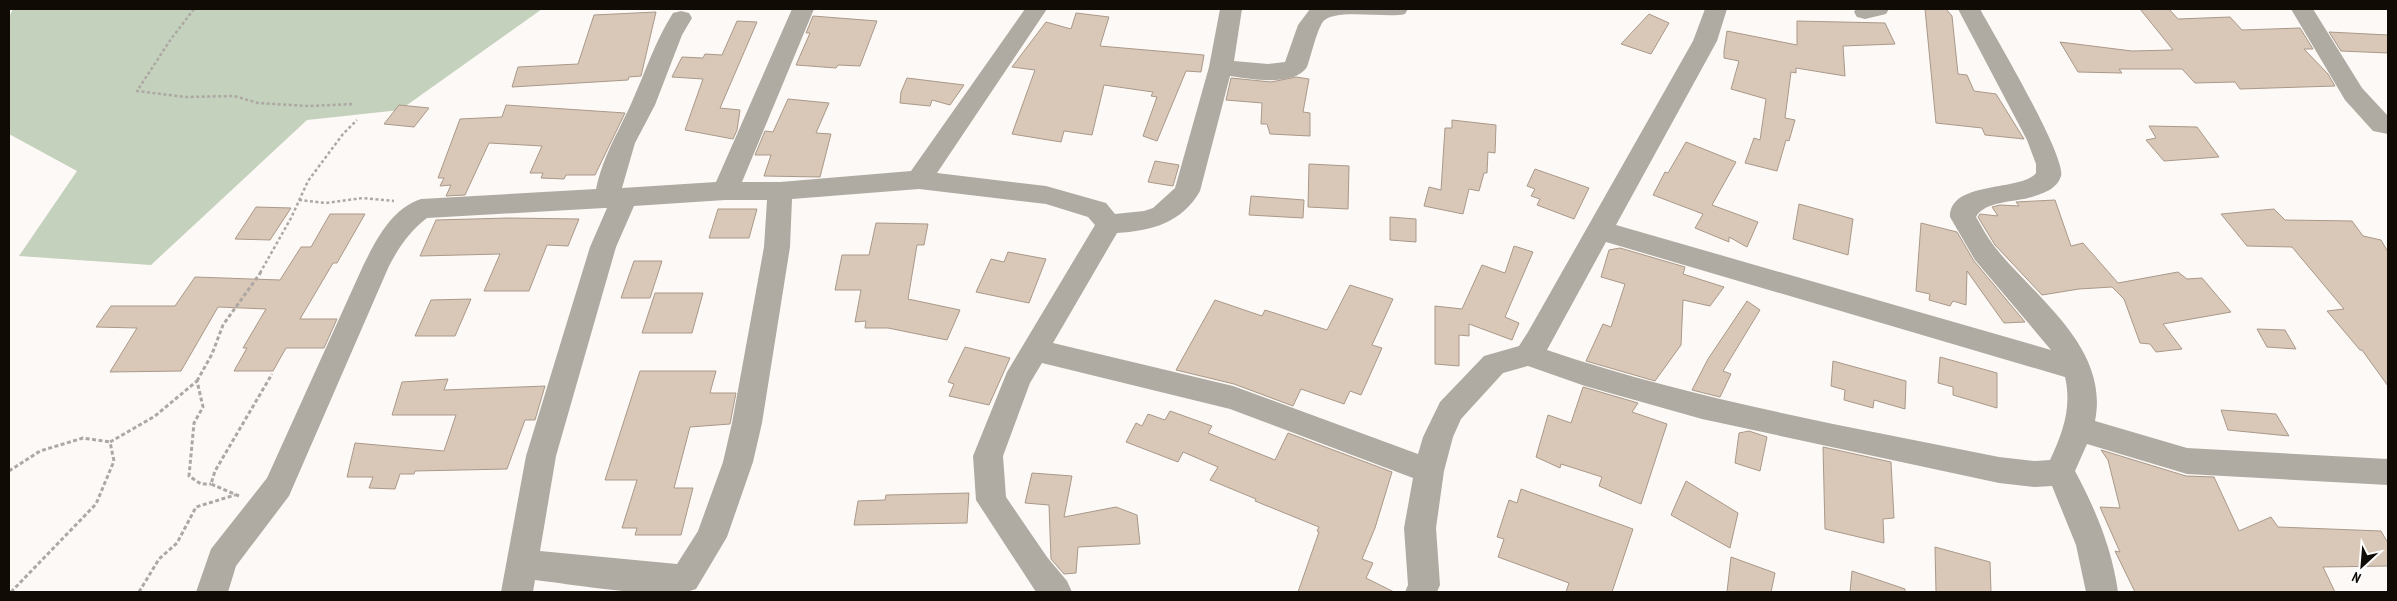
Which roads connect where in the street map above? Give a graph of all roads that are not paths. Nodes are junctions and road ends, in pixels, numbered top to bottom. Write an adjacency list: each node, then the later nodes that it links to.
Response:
1 (803, 9): 12 (street)
2 (1036, 9): 11 (street)
3 (1231, 9): 9 (street)
4 (1396, 9): 9 (street)
5 (1716, 9): 16 (street)
6 (1970, 9): 19 (street)
7 (2302, 9): 10 (street)
8 (682, 18): 14 (street)
9 (1221, 67): 15 (street)
10 (2388, 126)
11 (919, 180): 13 (street); 15 (street)
12 (725, 191): 13 (street); 14 (street)
13 (780, 191): 24 (street)
14 (616, 198): 24 (street); 26 (street)
15 (1110, 224): 17 (street)
16 (1600, 230): 18 (street); 19 (street)
17 (1035, 350): 21 (street); 27 (street)
18 (1528, 355): 21 (street); 22 (street)
19 (2077, 369): 20 (street)
20 (2080, 429): 22 (street); 23 (street)
21 (1429, 471): 25 (street)
22 (2060, 472): 28 (street)
23 (2388, 472)
24 (520, 578)
25 (1430, 590)
26 (212, 592)
27 (1056, 592)
28 (2102, 592)

